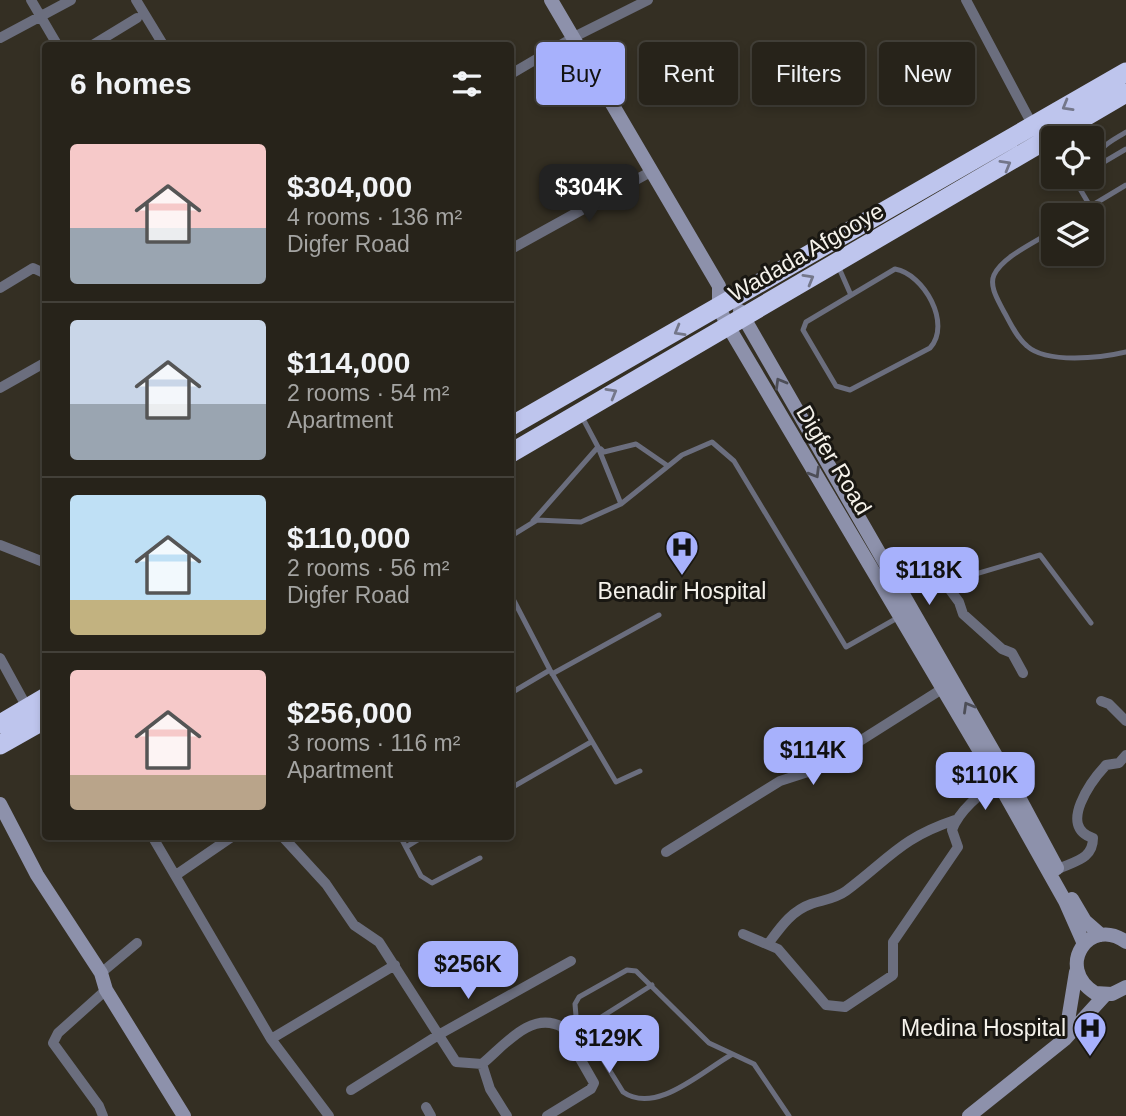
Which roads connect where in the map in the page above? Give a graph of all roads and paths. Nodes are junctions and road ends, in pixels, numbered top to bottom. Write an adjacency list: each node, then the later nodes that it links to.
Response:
1 (31, 0): 7 (street)
2 (71, 0): 7 (street)
3 (136, 0): 13 (street)
4 (551, 0): 9 (street, Digfer Road)
5 (648, 0): 9 (street)
6 (966, 0): 17 (street)
7 (40, 17): 10 (street); 11 (street)
8 (137, 18): 12 (street)
9 (574, 37): 14 (street); 24 (street, Digfer Road)
10 (0, 38)
11 (56, 42)
12 (98, 42)
13 (162, 42)
14 (514, 72)
15 (1126, 72): 17 (highway, Wadada Afgooye, one-way to 17)
16 (1126, 93): 18 (highway, Wadada Afgooye)
17 (1033, 126): 33 (highway, Wadada Afgooye)
18 (1076, 126)
19 (1126, 132): 20 (lane)
20 (1104, 146)
21 (1041, 149): 29 (highway, Wadada Afgooye, one-way to 21)
22 (1126, 149): 23 (lane)
23 (1104, 162)
24 (653, 171): 28 (street); 33 (street, Digfer Road)
25 (1126, 185): 26 (lane)
26 (1095, 203)
27 (1041, 239): 35 (lane)
28 (514, 247)
29 (836, 263): 32 (lane); 34 (highway, Wadada Afgooye, one-way to 29)
30 (42, 272): 31 (street)
31 (0, 288)
32 (850, 293): 32 (lane)
33 (723, 298): 34 (street, Digfer Road); 39 (highway, Wadada Afgooye, one-way to 39)
34 (736, 321): 38 (highway, Wadada Afgooye, one-way to 34); 48 (street, Digfer Road, one-way to 34); 51 (street, Digfer Road, one-way to 51)
35 (1126, 352)
36 (42, 364): 37 (street)
37 (0, 388)
38 (580, 412): 40 (lane); 41 (highway, Wadada Afgooye)
39 (514, 423)
40 (598, 447): 42 (lane); 43 (lane); 44 (lane)
41 (514, 451)
42 (668, 467): 43 (lane); 51 (lane)
43 (621, 504): 44 (lane)
44 (531, 523): 45 (lane)
45 (514, 534)
46 (0, 545): 47 (street)
47 (42, 561)
48 (890, 576): 49 (street); 51 (street, Digfer Road)
49 (945, 583): 53 (lane); 56 (street)
50 (514, 601): 55 (lane)
51 (905, 613): 57 (street, Digfer Road); 79 (street, Digfer Road, one-way to 51)
52 (659, 615): 55 (lane)
53 (1091, 623)
54 (0, 658): 60 (street)
55 (551, 672): 58 (lane); 63 (lane)
56 (1023, 673)
57 (942, 689): 67 (street, Digfer Road); 77 (street)
58 (514, 691)
59 (1101, 701): 61 (street)
60 (40, 709): 62 (highway); 64 (highway)
61 (1126, 721)
62 (0, 724)
63 (591, 742): 66 (lane); 68 (lane)
64 (0, 745)
65 (1126, 755): 79 (street)
66 (640, 771)
67 (998, 782): 70 (street); 86 (street, Digfer Road)
68 (514, 785)
69 (0, 804): 90 (street)
70 (955, 820): 85 (street); 85 (street)
71 (154, 840): 80 (street)
72 (227, 840): 80 (street)
73 (286, 840): 88 (street)
74 (402, 840): 76 (lane)
75 (417, 840): 76 (lane)
76 (406, 847): 78 (lane)
77 (666, 852)
78 (480, 858)
79 (1058, 869): 82 (street, Digfer Road)
80 (176, 876): 97 (street)
81 (743, 934): 85 (street)
82 (1101, 934): 83 (street); 86 (street)
83 (1125, 940)
84 (137, 943): 90 (street)
85 (768, 944)
86 (1084, 944): 89 (street)
87 (571, 961): 96 (street)
88 (395, 965): 96 (street); 97 (street)
89 (1076, 971): 94 (street); 98 (street)
90 (102, 973): 93 (street)
91 (652, 985): 95 (lane); 95 (lane); 99 (lane)
92 (1126, 987): 94 (street)
93 (106, 990): 102 (street); 103 (street)
94 (1105, 995): 98 (street)
95 (583, 1028): 99 (lane)
96 (440, 1034): 100 (street); 101 (street)
97 (271, 1039): 104 (street)
98 (1065, 1039): 108 (street)
99 (731, 1055): 107 (lane)
100 (482, 1064): 105 (street); 106 (street)
101 (351, 1090)
102 (103, 1116)
103 (184, 1116)
104 (329, 1116)
105 (506, 1116)
106 (547, 1116)
107 (789, 1116)
108 (970, 1116)

